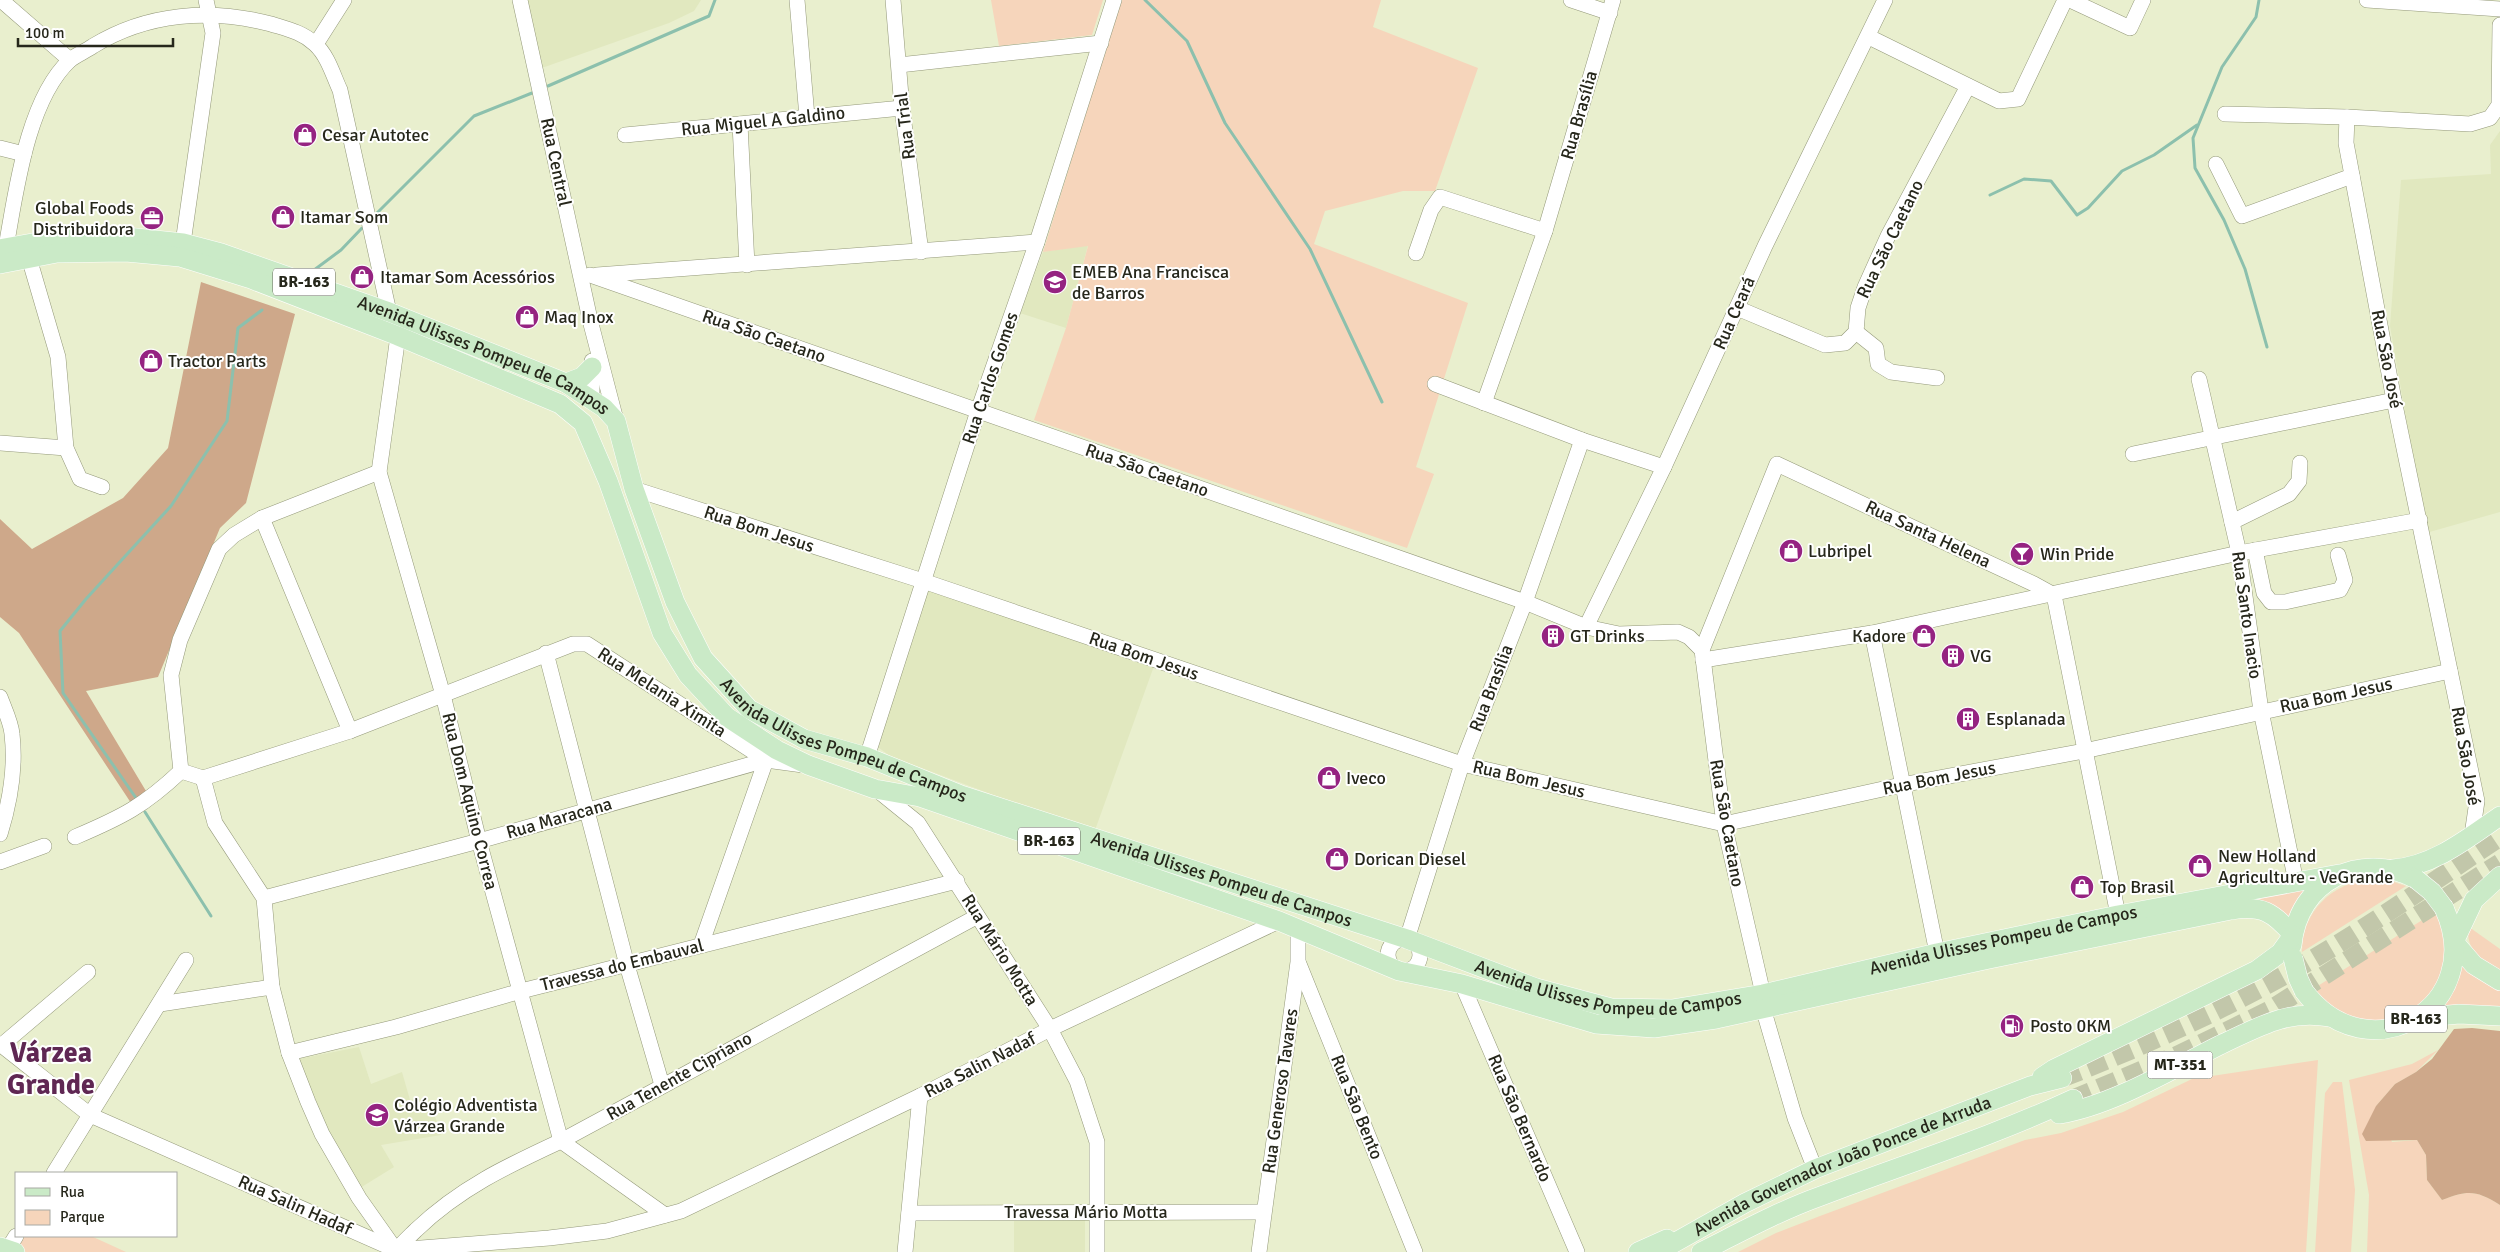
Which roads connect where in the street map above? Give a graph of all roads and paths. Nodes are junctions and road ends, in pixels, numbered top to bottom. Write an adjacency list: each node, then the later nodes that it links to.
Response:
1 (1, 0): 21 (street)
2 (206, 0): 16 (street)
3 (344, 0): 20 (street)
4 (520, 0): 42 (street, Rua Central)
5 (797, 0): 26 (street)
6 (893, 0): 22 (street, Rua Trial)
7 (1114, 0): 19 (street, Rua Carlos Gomes)
8 (1571, 0): 14 (street)
9 (1886, 0): 18 (street, Rua Ceará)
10 (2065, 0): 23 (street)
11 (2070, 0): 12 (street)
12 (2143, 0)
13 (2367, 0): 15 (street)
14 (1612, 7): 34 (street, Rua Brasília)
15 (2500, 9)
16 (210, 15): 20 (street); 21 (street); 36 (street)
17 (2500, 25): 27 (street)
18 (1869, 37): 23 (street); 43 (street, Rua Ceará)
19 (1101, 43): 22 (street); 35 (street, Rua Carlos Gomes)
20 (316, 44): 44 (street)
21 (70, 60): 31 (street)
22 (899, 65): 24 (street, Rua Trial)
23 (1968, 86): 46 (street, Rua São Caetano)
24 (902, 108): 26 (street, Rua Miguel A Galdino); 37 (street, Rua Trial)
25 (2225, 114): 27 (street)
26 (807, 117): 28 (street, Rua Miguel A Galdino)
27 (2347, 117): 33 (street, Rua São José)
28 (740, 124): 29 (street, Rua Miguel A Galdino); 41 (street)
29 (625, 135)
30 (0, 148): 31 (street)
31 (24, 154): 38 (street)
32 (2216, 164): 33 (street)
33 (2352, 176): 54 (street, Rua São José)
34 (1546, 231): 39 (street); 55 (street, Rua Brasília)
35 (1037, 242): 37 (street); 56 (street, Rua Carlos Gomes)
36 (183, 244): 38 (main road, Avenida Ulisses Pompeu de Campos / BR-163); 44 (main road, Avenida Ulisses Pompeu de Campos / BR-163)
37 (921, 252): 41 (street)
38 (2, 253): 40 (main road, Avenida Ulisses Pompeu de Campos / BR-163)
39 (1416, 253)
40 (29, 258): 47 (main road, Avenida Ulisses Pompeu de Campos / BR-163); 62 (street)
41 (747, 265): 42 (street)
42 (586, 276): 45 (street, Rua Central); 56 (street, Rua São Caetano)
43 (1737, 308): 46 (street); 66 (street, Rua Ceará)
44 (389, 312): 51 (main road, Avenida Ulisses Pompeu de Campos / BR-163)
45 (591, 324): 48 (street, Rua Central); 57 (street, Rua Central)
46 (1856, 332): 49 (street)
47 (398, 336): 58 (main road, Avenida Ulisses Pompeu de Campos / BR-163); 67 (street, Rua Dom Aquino Correa)
48 (592, 367): 51 (main road); 53 (street, Rua Central)
49 (1937, 378)
50 (2199, 379): 59 (street, Rua Santo Inacio)
51 (566, 384): 53 (main road, Avenida Ulisses Pompeu de Campos / BR-163)
52 (1435, 384): 55 (street)
53 (592, 400): 57 (main road, Avenida Ulisses Pompeu de Campos / BR-163); 58 (main road)
54 (2394, 400): 59 (street); 72 (street, Rua São José)
55 (1484, 402): 60 (street)
56 (978, 411): 77 (street, Rua Carlos Gomes); 79 (street, Rua São Caetano)
57 (616, 421): 70 (main road, Avenida Ulisses Pompeu de Campos / BR-163)
58 (583, 422): 68 (main road, Avenida Ulisses Pompeu de Campos / BR-163)
59 (2214, 436): 63 (street); 73 (street, Rua Santo Inacio)
60 (1582, 440): 66 (street); 79 (street, Rua Brasília)
61 (0, 443): 62 (street)
62 (66, 448): 69 (street)
63 (2133, 454)
64 (2300, 463): 73 (street)
65 (1777, 464): 78 (street, Rua Santa Helena); 83 (street, Rua São Caetano)
66 (1664, 467): 80 (street, Rua Ceará)
67 (379, 472): 71 (street); 85 (street, Rua Dom Aquino Correa)
68 (608, 481): 70 (main road); 94 (main road, Avenida Ulisses Pompeu de Campos / BR-163)
69 (102, 487)
70 (634, 489): 77 (street, Rua Bom Jesus); 91 (main road, Avenida Ulisses Pompeu de Campos / BR-163)
71 (262, 518): 88 (street); 95 (street)
72 (2420, 520): 74 (street); 84 (street, Rua São José)
73 (2232, 522): 75 (street, Rua Santo Inacio)
74 (2255, 550): 75 (street); 76 (street)
75 (2239, 553): 78 (street); 87 (street, Rua Santo Inacio)
76 (2338, 555)
77 (923, 581): 91 (street, Rua Carlos Gomes); 93 (street, Rua Bom Jesus)
78 (2054, 595): 81 (street); 90 (street)
79 (1525, 602): 80 (street, Rua São Caetano); 93 (street, Rua Brasília)
80 (1586, 627): 83 (street, Rua São Caetano)
81 (1872, 633): 83 (street); 97 (street)
82 (546, 653): 85 (street, Rua Melania Ximita); 92 (street, Rua Melania Ximita); 100 (street)
83 (1702, 655): 103 (street, Rua São Caetano)
84 (2450, 671): 87 (street, Rua Bom Jesus); 105 (street, Rua São José)
85 (443, 695): 88 (street, Rua Melania Ximita); 107 (street, Rua Dom Aquino Correa)
86 (0, 697): 89 (street)
87 (2261, 711): 90 (street, Rua Bom Jesus); 114 (street, Rua Santo Inacio)
88 (350, 731): 96 (street, Rua Melania Ximita)
89 (6, 734): 104 (street)
90 (2084, 751): 97 (street, Rua Bom Jesus); 117 (street)
91 (867, 757): 98 (main road); 121 (main road, Avenida Ulisses Pompeu de Campos / BR-163)
92 (766, 760): 94 (street, Rua Melania Ximita); 100 (street, Rua Maracana); 123 (street)
93 (1462, 764): 103 (street, Rua Bom Jesus); 121 (street, Rua Brasília)
94 (808, 765): 98 (main road, Avenida Ulisses Pompeu de Campos / BR-163)
95 (181, 771): 96 (street); 106 (street)
96 (203, 778): 115 (street)
97 (1901, 785): 103 (street, Rua Bom Jesus); 124 (street)
98 (875, 788): 99 (main road, Avenida Ulisses Pompeu de Campos / BR-163); 102 (street, Rua Mário Motta)
99 (920, 797): 102 (street); 118 (main road, Avenida Ulisses Pompeu de Campos / BR-163)
100 (588, 810): 107 (street, Rua Maracana); 127 (street)
101 (2500, 816): 105 (main road, BR-163)
102 (918, 823): 113 (street, Rua Mário Motta)
103 (1724, 824): 134 (street, Rua São Caetano)
104 (0, 834)
105 (2472, 835): 110 (main road, BR-163)
106 (75, 837)
107 (479, 841): 115 (street, Rua Maracana); 133 (street, Rua Dom Aquino Correa)
108 (44, 846): 109 (street)
109 (0, 862)
110 (2391, 870): 111 (main road, BR-163); 122 (main road, bridge)
111 (2339, 874): 114 (main road, Avenida Ulisses Pompeu de Campos / BR-163); 120 (main road)
112 (2500, 876): 122 (main road, BR-163)
113 (957, 881): 116 (street, Rua Mário Motta); 123 (street, Travessa do Embauval)
114 (2296, 882): 117 (main road, Avenida Ulisses Pompeu de Campos / BR-163)
115 (264, 898): 132 (street)
116 (976, 916): 139 (street, Rua Mário Motta); 143 (street, Rua Tenente Cipriano)
117 (2118, 916): 124 (main road, Avenida Ulisses Pompeu de Campos / BR-163)
118 (1279, 922): 119 (main road, Avenida Ulisses Pompeu de Campos / BR-163); 139 (street, Rua Salin Nadaf)
119 (1298, 929): 126 (street, Rua Generoso Tavares); 128 (main road, Avenida Ulisses Pompeu de Campos / BR-163)
120 (2293, 935): 134 (main road, Avenida Ulisses Pompeu de Campos / BR-163); 137 (main road, BR-163, bridge); 144 (main road, MT-351)
121 (1407, 939): 128 (street); 128 (street); 134 (main road, Avenida Ulisses Pompeu de Campos / BR-163)
122 (2455, 942): 130 (main road); 138 (main road, BR-163)
123 (701, 945): 127 (street, Travessa do Embauval)
124 (1938, 953): 134 (main road, Avenida Ulisses Pompeu de Campos / BR-163)
125 (186, 960): 135 (street)
126 (1298, 962): 155 (street, Rua Generoso Tavares); 162 (street, Rua São Bento)
127 (627, 965): 133 (street, Travessa do Embauval); 143 (street)
128 (1399, 971): 131 (main road, Avenida Ulisses Pompeu de Campos / BR-163)
129 (88, 972): 140 (street)
130 (2500, 981)
131 (1462, 984): 134 (main road, Avenida Ulisses Pompeu de Campos / BR-163); 163 (street, Rua São Bernardo)
132 (272, 987): 135 (street); 141 (street)
133 (521, 991): 141 (street, Travessa do Embauval); 149 (street, Rua Dom Aquino Correa)
134 (1763, 1001): 150 (street, Rua São Caetano)
135 (160, 1004): 147 (street)
136 (2500, 1016): 138 (main road)
137 (2329, 1017): 138 (main road, BR-163); 148 (main road, MT-351)
138 (2417, 1018)
139 (1050, 1029): 145 (street, Rua Salin Nadaf); 154 (street, Rua Mário Motta)
140 (1, 1044): 147 (street, Rua Salin Hadaf)
141 (289, 1053): 158 (street)
142 (2062, 1078): 144 (main road)
143 (662, 1085): 149 (street, Rua Tenente Cipriano)
144 (2030, 1086): 150 (main road, Avenida Governador João Ponce de Arruda / MT-351)
145 (920, 1096): 153 (street, Rua Salin Nadaf); 156 (street)
146 (2072, 1099): 148 (main road)
147 (90, 1115): 151 (street); 158 (street, Rua Salin Hadaf)
148 (2030, 1119): 166 (main road, Avenida Governador João Ponce de Arruda / MT-351)
149 (561, 1141): 157 (street); 158 (street, Rua Tenente Cipriano)
150 (1815, 1169): 152 (main road, Avenida Governador João Ponce de Arruda / MT-351)
151 (55, 1172)
152 (1745, 1203): 164 (main road); 165 (main road, Avenida Governador João Ponce de Arruda / MT-351)
153 (681, 1211): 157 (street, Rua Salin Hadaf)
154 (1098, 1211): 155 (street, Travessa Mário Motta); 156 (street, Travessa Mário Motta); 160 (street, Rua Mário Motta)
155 (1262, 1212): 161 (street, Rua Generoso Tavares)
156 (909, 1213): 159 (street)
157 (666, 1215): 158 (street, Rua Salin Hadaf)
158 (395, 1251)
159 (905, 1252)
160 (1097, 1252)
161 (1259, 1252)
162 (1415, 1252)
163 (1577, 1252)
164 (1638, 1252)
165 (1658, 1252)
166 (1701, 1252)

